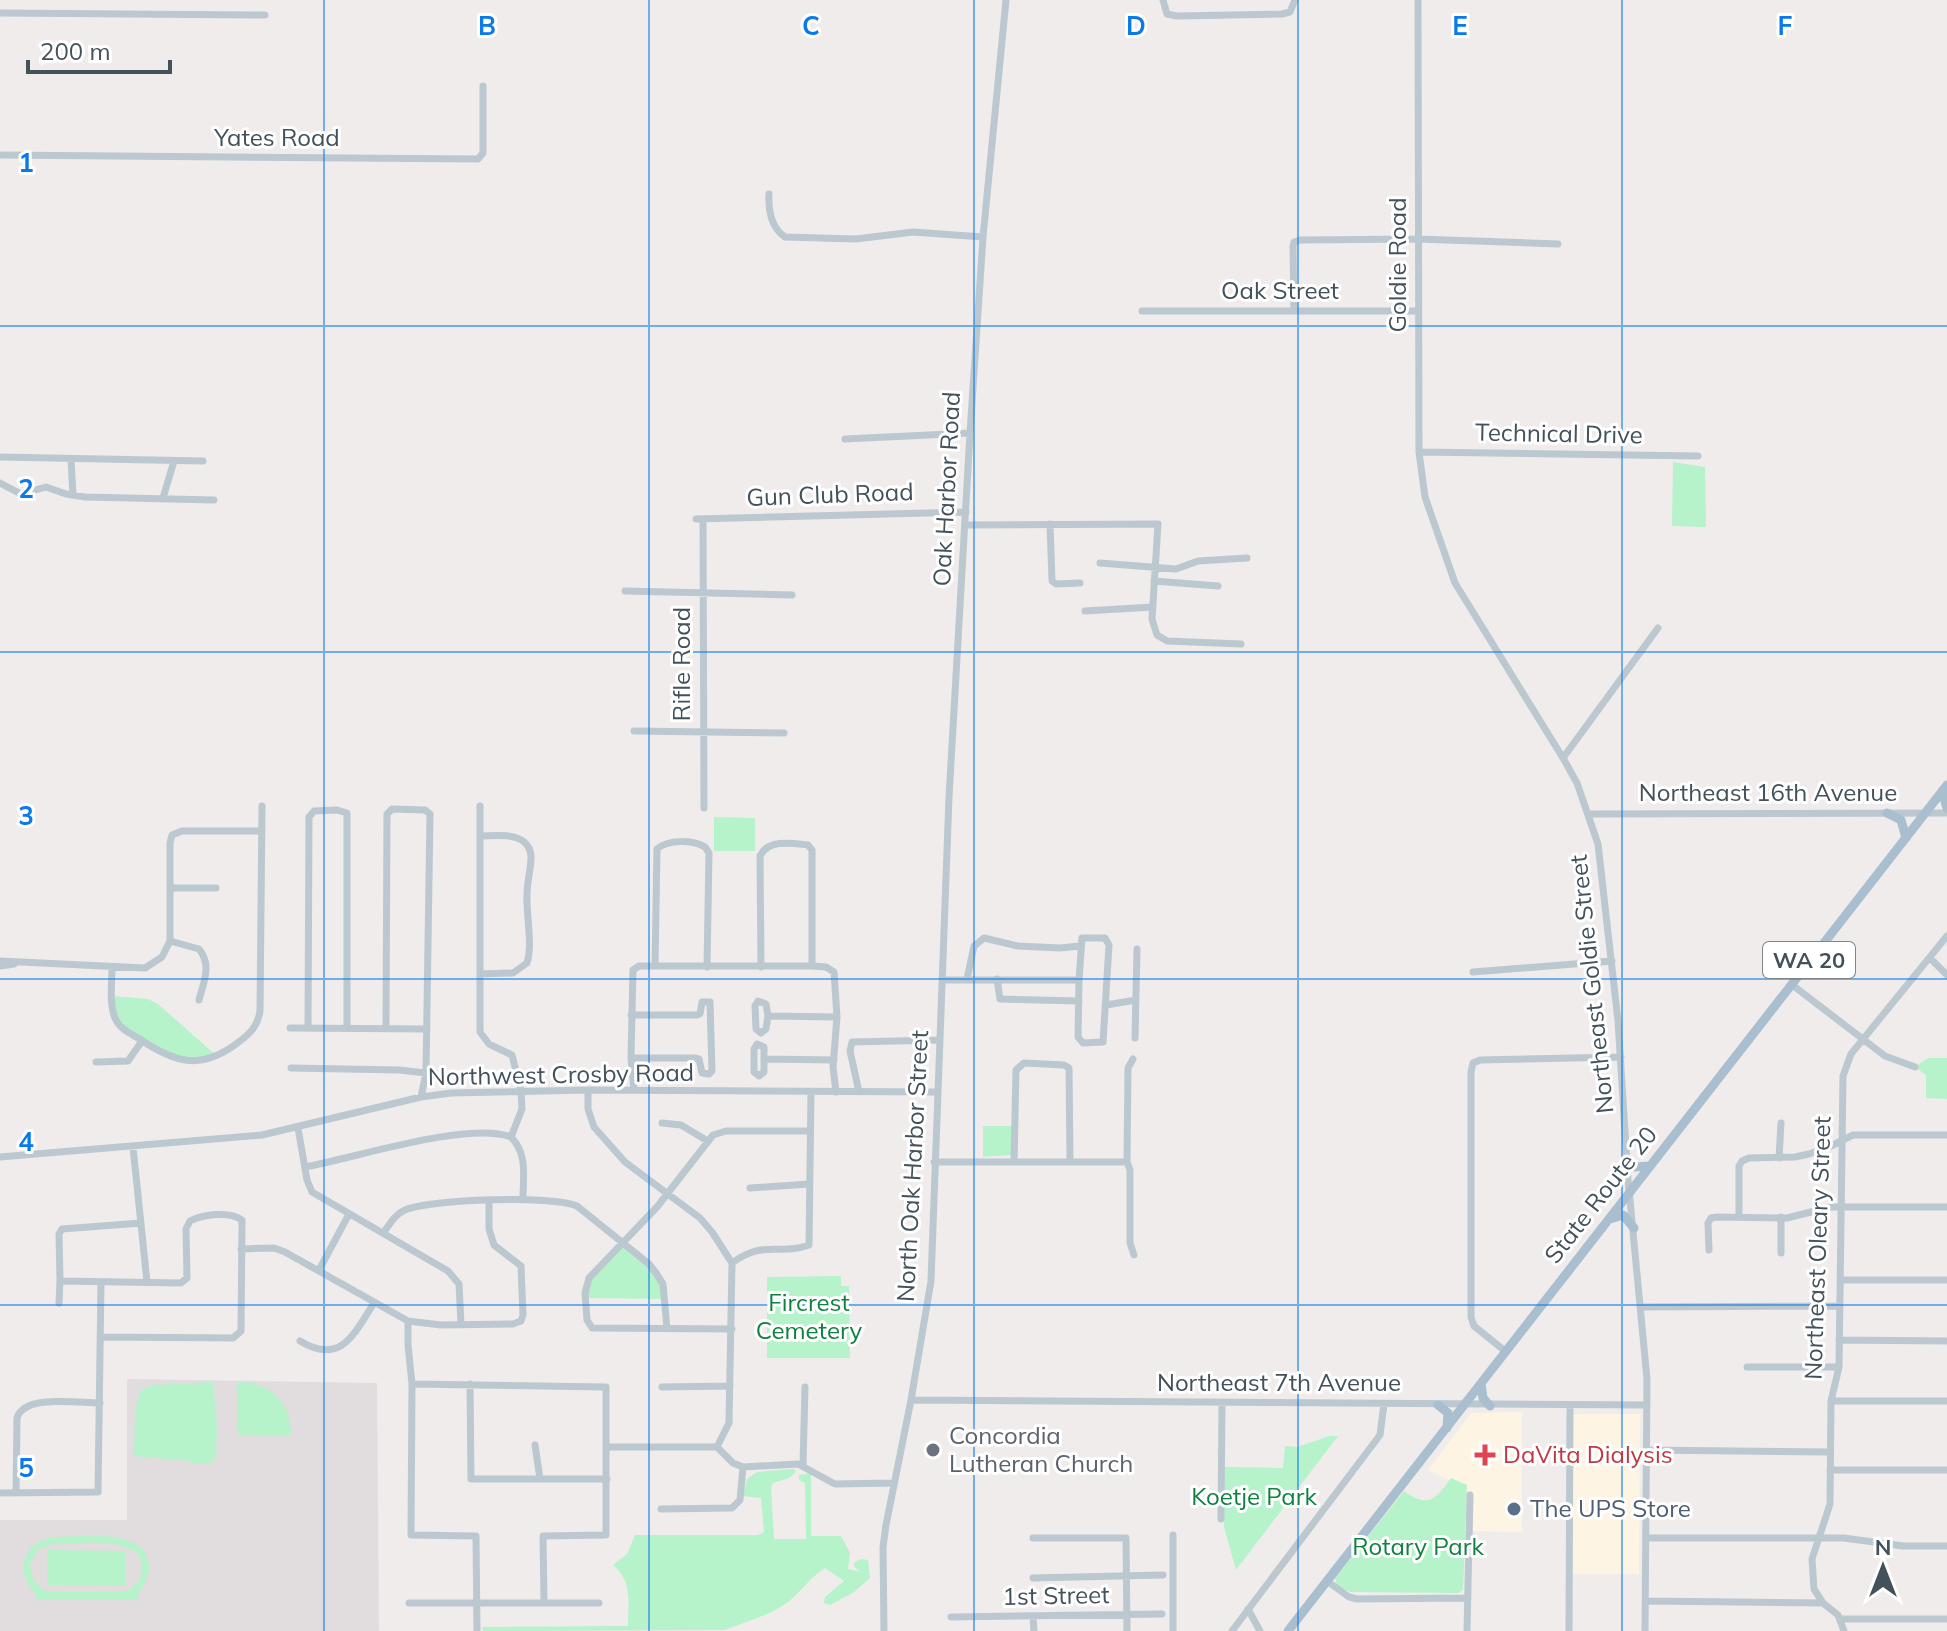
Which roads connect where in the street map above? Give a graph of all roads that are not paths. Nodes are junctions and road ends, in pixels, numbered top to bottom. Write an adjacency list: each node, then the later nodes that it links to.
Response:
1 (1006, 0): 10 (street, Oak Harbor Road)
2 (1163, 0): 3 (street)
3 (1295, 0)
4 (1418, 0): 11 (street, Goldie Road)
5 (0, 13): 6 (street)
6 (265, 15)
7 (483, 86): 8 (street, Yates Road)
8 (0, 155)
9 (769, 194): 10 (street)
10 (983, 237): 16 (street, Oak Harbor Road)
11 (1418, 239): 12 (street); 14 (street); 15 (street, Goldie Road)
12 (1558, 244)
13 (1142, 311): 14 (street, Oak Street)
14 (1294, 311): 15 (street, Oak Street)
15 (1418, 311): 18 (street, Goldie Road)
16 (970, 433): 17 (street); 28 (street, Oak Harbor Road)
17 (845, 439)
18 (1419, 452): 19 (street, Technical Drive); 32 (street, Goldie Road)
19 (1698, 456)
20 (0, 457): 21 (street)
21 (71, 459): 22 (street); 25 (street)
22 (174, 461): 23 (street); 26 (street)
23 (203, 461)
24 (0, 483): 25 (street)
25 (73, 495): 26 (street)
26 (163, 498): 27 (street)
27 (214, 500)
28 (966, 512): 29 (street, Gun Club Road); 31 (street, Oak Harbor Road)
29 (699, 519): 40 (street, Rifle Road)
30 (1050, 524): 31 (street); 35 (street); 37 (street)
31 (966, 525): 80 (street, Oak Harbor Road)
32 (1434, 528): 49 (street, Northeast Goldie Street)
33 (1247, 558): 35 (street)
34 (1100, 563): 35 (street)
35 (1155, 567): 36 (street)
36 (1154, 581): 38 (street); 42 (street)
37 (1080, 583)
38 (1218, 586)
39 (625, 591): 40 (street)
40 (702, 593): 41 (street); 47 (street, Rifle Road)
41 (792, 595)
42 (1153, 607): 43 (street); 45 (street)
43 (1085, 611)
44 (1658, 628): 49 (street)
45 (1241, 644)
46 (634, 731): 47 (street)
47 (702, 733): 48 (street); 53 (street, Rifle Road)
48 (784, 733)
49 (1563, 758): 57 (street, Northeast Goldie Street)
50 (1944, 788): 54 (main road); 56 (main road, State Route 20 / WA 20)
51 (262, 806): 58 (street)
52 (480, 806): 59 (street)
53 (704, 808)
54 (1947, 811): 56 (street, Northeast 16th Avenue)
55 (1887, 813): 56 (street, Northeast 16th Avenue); 57 (street, Northeast 16th Avenue); 60 (main road)
56 (1925, 813): 60 (main road, State Route 20 / WA 20)
57 (1589, 814): 68 (street, Northeast Goldie Street)
58 (262, 831): 61 (street); 98 (street)
59 (480, 836): 76 (street); 76 (street)
60 (1906, 838): 82 (main road, State Route 20 / WA 20)
61 (170, 888): 62 (street); 64 (street)
62 (216, 888)
63 (1947, 936): 67 (street, Northeast Oleary Street)
64 (170, 941): 74 (street); 83 (street)
65 (1080, 946): 78 (street); 81 (street); 86 (street)
66 (1137, 949): 84 (street)
67 (1930, 958): 77 (street); 96 (street, Northeast Oleary Street)
68 (1612, 961): 75 (street); 99 (street, Northeast Goldie Street)
69 (0, 964): 74 (street)
70 (655, 966): 72 (street); 72 (street); 87 (street)
71 (812, 966): 73 (street); 73 (street); 89 (street)
72 (707, 967): 73 (street)
73 (761, 967)
74 (112, 968): 98 (street)
75 (1473, 972)
76 (480, 974): 110 (street)
77 (1947, 975)
78 (967, 979): 79 (street); 80 (street)
79 (997, 979): 81 (street); 85 (street)
80 (942, 980): 97 (street, North Oak Harbor Street)
81 (1079, 980): 85 (street)
82 (1791, 984): 96 (street); 132 (main road, State Route 20 / WA 20)
83 (199, 1000)
84 (1136, 1000): 86 (street); 95 (street)
85 (1079, 1001): 86 (street)
86 (1106, 1005)
87 (631, 1015): 100 (street); 100 (street)
88 (768, 1016): 89 (street)
89 (837, 1017): 103 (street)
90 (347, 1027): 91 (street); 93 (street); 93 (street)
91 (386, 1027): 94 (street); 94 (street)
92 (290, 1028): 93 (street)
93 (308, 1028)
94 (427, 1029): 107 (street)
95 (1135, 1038)
96 (1863, 1038): 105 (street); 123 (street, Northeast Oleary Street)
97 (938, 1040): 113 (street); 114 (street, North Oak Harbor Street)
98 (142, 1041): 104 (street)
99 (1621, 1057): 127 (street, Northeast Goldie Street); 173 (street)
100 (631, 1058): 109 (street)
101 (766, 1059): 103 (street)
102 (1133, 1059): 131 (street)
103 (834, 1060): 112 (street)
104 (96, 1062)
105 (1915, 1067)
106 (291, 1068): 107 (street)
107 (426, 1073): 115 (street)
108 (588, 1090): 109 (street, Northwest Crosby Road); 110 (street, Northwest Crosby Road); 137 (street)
109 (634, 1090): 111 (street, Northwest Crosby Road)
110 (521, 1091): 115 (street, Northwest Crosby Road); 121 (street)
111 (811, 1092): 112 (street, Northwest Crosby Road); 119 (street)
112 (836, 1092): 113 (street, Northwest Crosby Road)
113 (859, 1092): 114 (street, Northwest Crosby Road)
114 (936, 1092): 128 (street, North Oak Harbor Street)
115 (421, 1097): 118 (street, Northwest Crosby Road)
116 (662, 1123): 122 (street)
117 (1781, 1123): 126 (street)
118 (298, 1128): 124 (street, Northwest Crosby Road); 133 (street)
119 (810, 1131): 122 (street); 134 (street)
120 (1947, 1135): 123 (street)
121 (511, 1137): 133 (street); 138 (street)
122 (706, 1140): 137 (street)
123 (1842, 1140): 126 (street); 140 (street, Northeast Oleary Street)
124 (133, 1147): 125 (street, Northwest Crosby Road); 146 (street)
125 (0, 1157)
126 (1779, 1158): 143 (street)
127 (1628, 1159): 132 (main road); 136 (street, Northeast Goldie Street)
128 (934, 1162): 129 (street); 182 (street, North Oak Harbor Street)
129 (1014, 1162): 130 (street); 130 (street)
130 (1070, 1162): 131 (street)
131 (1127, 1162): 153 (street)
132 (1650, 1166): 136 (main road, State Route 20 / WA 20)
133 (305, 1167): 142 (street)
134 (809, 1184): 135 (street); 154 (street)
135 (750, 1188)
136 (1630, 1191): 145 (main road, State Route 20 / WA 20); 147 (street, Northeast Goldie Street)
137 (668, 1193): 149 (street); 154 (street)
138 (523, 1199): 139 (street); 149 (street)
139 (489, 1201): 148 (street); 166 (street)
140 (1841, 1207): 141 (street); 144 (street); 156 (street, Northeast Oleary Street)
141 (1947, 1207)
142 (349, 1214): 148 (street); 155 (street)
143 (1739, 1217): 144 (street); 151 (street)
144 (1781, 1217): 152 (street)
145 (1607, 1220): 147 (main road); 173 (main road, State Route 20 / WA 20)
146 (141, 1223): 158 (street); 160 (street)
147 (1634, 1228): 164 (street, Northeast Goldie Street)
148 (384, 1232): 166 (street)
149 (622, 1245): 167 (street); 167 (street)
150 (241, 1249): 155 (street); 160 (street); 169 (street)
151 (1709, 1250)
152 (1781, 1253)
153 (1134, 1255)
154 (732, 1263): 168 (street)
155 (319, 1270): 162 (street)
156 (1840, 1280): 157 (street); 163 (street, Northeast Oleary Street)
157 (1947, 1280)
158 (60, 1281): 159 (street); 161 (street)
159 (101, 1282): 160 (street); 169 (street)
160 (147, 1282)
161 (59, 1303)
162 (374, 1303): 165 (street); 171 (street)
163 (1840, 1306): 164 (street); 170 (street, Northeast Oleary Street)
164 (1640, 1307): 190 (street, Northeast Goldie Street)
165 (408, 1321): 166 (street); 176 (street)
166 (461, 1324)
167 (667, 1329): 168 (street)
168 (732, 1329): 179 (street)
169 (100, 1337): 185 (street)
170 (1839, 1340): 172 (street); 175 (street, Northeast Oleary Street)
171 (300, 1341)
172 (1947, 1341)
173 (1505, 1351): 178 (main road, State Route 20 / WA 20)
174 (1747, 1367): 175 (street)
175 (1839, 1367): 183 (street, Northeast Oleary Street)
176 (412, 1384): 177 (street); 224 (street)
177 (470, 1384): 195 (street); 203 (street)
178 (1481, 1384): 189 (main road, State Route 20 / WA 20); 191 (main road)
179 (730, 1386): 180 (street); 196 (street)
180 (662, 1387)
181 (805, 1387): 199 (street)
182 (911, 1400): 186 (street, Northeast 7th Avenue); 205 (street, North Oak Harbor Street)
183 (1831, 1401): 184 (street); 198 (street, Northeast Oleary Street)
184 (1947, 1401)
185 (100, 1403): 207 (street); 207 (street)
186 (1222, 1403): 187 (street, Northeast 7th Avenue); 210 (street)
187 (1384, 1404): 188 (street, Northeast 7th Avenue); 227 (street)
188 (1438, 1405): 189 (street, Northeast 7th Avenue); 193 (main road)
189 (1466, 1405): 191 (street, Northeast 7th Avenue); 193 (main road, State Route 20 / WA 20)
190 (1647, 1405): 192 (street, Northeast 7th Avenue); 197 (street, Northeast Goldie Street)
191 (1490, 1406): 192 (street, Northeast 7th Avenue)
192 (1570, 1406): 243 (street)
193 (1446, 1430): 219 (main road, State Route 20 / WA 20)
194 (535, 1445): 203 (street)
195 (607, 1447): 196 (street); 204 (street)
196 (717, 1447): 200 (street)
197 (1646, 1450): 198 (street); 213 (street, Northeast Goldie Street)
198 (1830, 1452): 201 (street, Northeast Oleary Street)
199 (803, 1465): 200 (street); 205 (street)
200 (743, 1467): 209 (street)
201 (1830, 1470): 202 (street); 214 (street, Northeast Oleary Street)
202 (1947, 1470)
203 (540, 1479): 204 (street)
204 (607, 1479): 222 (street)
205 (894, 1483): 235 (street, North Oak Harbor Street)
206 (0, 1493): 207 (street)
207 (16, 1493)
208 (1470, 1495): 220 (street)
209 (661, 1509)
210 (1221, 1519)
211 (1173, 1535): 238 (street)
212 (1033, 1538): 217 (street)
213 (1646, 1538): 214 (street); 221 (street, Northeast Goldie Street)
214 (1818, 1538): 215 (street); 226 (street, Northeast Oleary Street)
215 (1947, 1546)
216 (1163, 1575): 217 (street)
217 (1126, 1576): 218 (street); 229 (street)
218 (1033, 1578)
219 (1327, 1581): 220 (street); 241 (main road, State Route 20 / WA 20)
220 (1468, 1598): 242 (street)
221 (1646, 1601): 226 (street); 244 (street, Northeast Goldie Street)
222 (544, 1602): 224 (street); 225 (street)
223 (409, 1603): 224 (street)
224 (477, 1603): 234 (street)
225 (599, 1603)
226 (1823, 1603): 232 (street)
227 (1248, 1609): 239 (street); 240 (street)
228 (1162, 1614): 229 (street, 1st Street)
229 (1126, 1615): 231 (street, 1st Street); 237 (street)
230 (951, 1617): 231 (street, 1st Street)
231 (1033, 1617): 236 (street)
232 (1841, 1619): 233 (street); 245 (street)
233 (1947, 1619)
234 (477, 1631)
235 (884, 1631)
236 (1034, 1631)
237 (1127, 1631)
238 (1173, 1631)
239 (1232, 1631)
240 (1260, 1631)
241 (1288, 1631)
242 (1467, 1631)
243 (1569, 1631)
244 (1645, 1631)
245 (1844, 1631)

